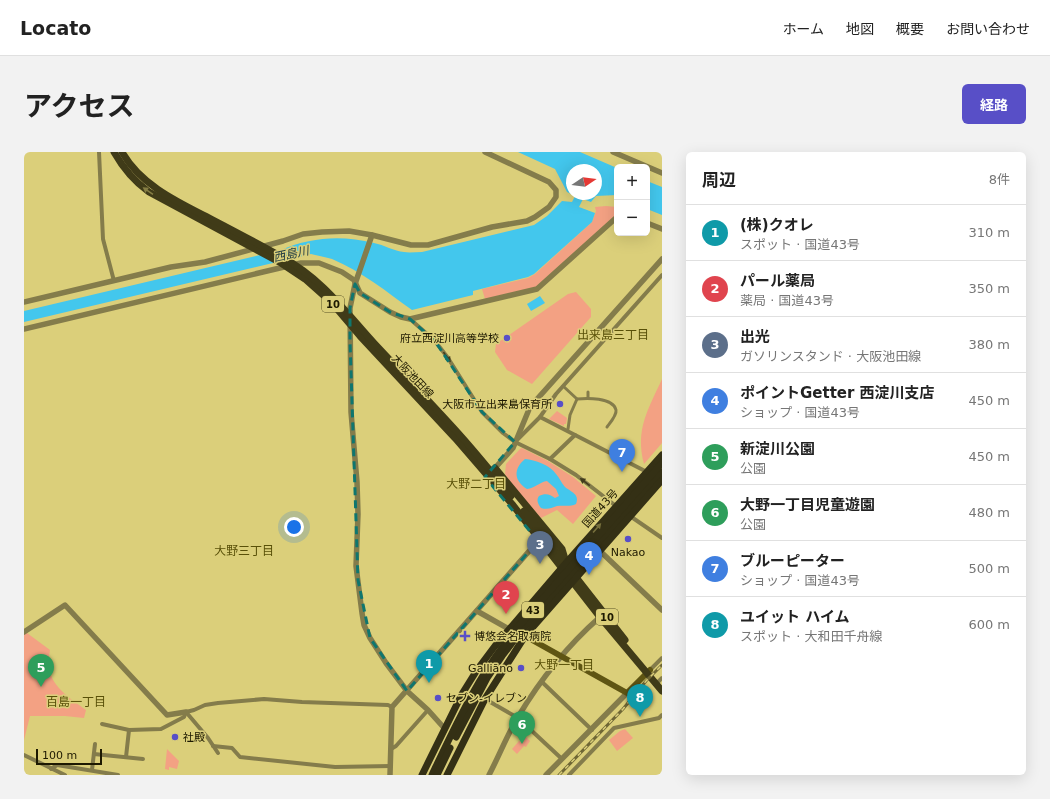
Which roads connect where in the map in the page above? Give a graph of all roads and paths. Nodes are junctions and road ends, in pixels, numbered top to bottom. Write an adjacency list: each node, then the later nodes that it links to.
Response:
1 (99, 152): 15 (street)
2 (114, 152): 37 (main road, 大阪池田線 / 10, one-way to 2)
3 (122, 152): 37 (main road, 大阪池田線 / 10)
4 (485, 152): 12 (street)
5 (613, 152): 7 (street)
6 (629, 152): 7 (street)
7 (628, 158): 8 (street)
8 (662, 173)
9 (614, 220): 18 (street)
10 (650, 224): 11 (street)
11 (662, 229)
12 (371, 237): 15 (street); 16 (street)
13 (662, 259): 28 (street)
14 (662, 275): 20 (street)
15 (114, 281): 17 (street)
16 (355, 284): 18 (street); 19 (street); 58 (street)
17 (24, 302)
18 (410, 319): 28 (street, one-way to 28)
19 (24, 329)
20 (563, 386): 23 (street); 24 (street)
21 (588, 392): 22 (street)
22 (588, 398): 23 (street); 25 (street)
23 (577, 399): 26 (street)
24 (540, 417): 27 (street); 28 (street)
25 (607, 427)
26 (568, 429)
27 (575, 435): 30 (street); 33 (street)
28 (516, 442): 30 (street); 32 (street)
29 (662, 455): 33 (highway, 国道43号 / 43)
30 (550, 459): 38 (street, one-way to 30)
31 (662, 464): 88 (highway, 国道43号 / 43)
32 (495, 468): 41 (main road); 44 (main road)
33 (648, 472): 35 (street); 38 (highway, 国道43号 / 43)
34 (662, 472): 89 (highway, 国道43号 / 43)
35 (662, 477)
36 (662, 480): 39 (highway, 43)
37 (514, 503): 43 (main road, 大阪池田線 / 10); 44 (main road, 大阪池田線 / 10)
38 (616, 506): 44 (highway, 国道43号 / 43, one-way to 38)
39 (630, 516): 40 (street); 42 (highway, 43)
40 (662, 538)
41 (538, 541): 43 (main road); 47 (street)
42 (600, 551): 45 (highway, 43); 46 (street)
43 (555, 558): 44 (main road, 大阪池田線 / 10)
44 (564, 565): 45 (main road, 大阪池田線 / 10); 49 (highway, 国道43号 / 43)
45 (574, 581): 48 (main road, 大阪池田線 / 10); 51 (highway, 43); 55 (main road, 大阪池田線 / 10)
46 (661, 605)
47 (477, 611): 49 (street); 58 (street)
48 (600, 617): 53 (street); 55 (main road, 大阪池田線 / 10)
49 (509, 629): 52 (highway, 国道43号 / 43)
50 (24, 632): 64 (street)
51 (525, 636): 53 (main road); 61 (highway, 43); 90 (highway)
52 (495, 646): 68 (highway, 国道43号 / 43); 87 (highway)
53 (561, 656): 57 (street); 60 (main road)
54 (662, 658): 55 (street)
55 (649, 671): 56 (main road, 大阪池田線 / 10); 59 (main road, 大阪池田線 / 10); 60 (main road)
56 (661, 681)
57 (542, 682): 66 (street); 70 (street)
58 (407, 691): 62 (street); 63 (street)
59 (662, 691)
60 (627, 693): 70 (street)
61 (485, 700): 66 (street); 91 (highway, 43)
62 (392, 707): 64 (street); 73 (street)
63 (428, 710): 68 (street); 73 (street)
64 (186, 712): 69 (street); 72 (street)
65 (662, 715): 94 (street)
66 (518, 718): 78 (street); 92 (street)
67 (102, 724): 69 (street)
68 (445, 729): 86 (highway, 国道43号 / 43)
69 (129, 730): 77 (street)
70 (592, 730): 78 (street)
71 (95, 744): 75 (street)
72 (213, 746): 74 (street); 80 (street)
73 (391, 749): 80 (street)
74 (218, 753)
75 (94, 754): 77 (street); 82 (street)
76 (24, 755): 81 (street)
77 (126, 757): 79 (street)
78 (562, 759): 93 (street)
79 (143, 760)
80 (391, 766): 85 (street)
81 (51, 768): 82 (street); 83 (street)
82 (92, 770): 84 (street)
83 (65, 775)
84 (118, 775)
85 (390, 775)
86 (422, 775)
87 (428, 775)
88 (432, 775)
89 (437, 775)
90 (442, 775)
91 (447, 775)
92 (489, 775)
93 (546, 775)
94 (569, 775)

